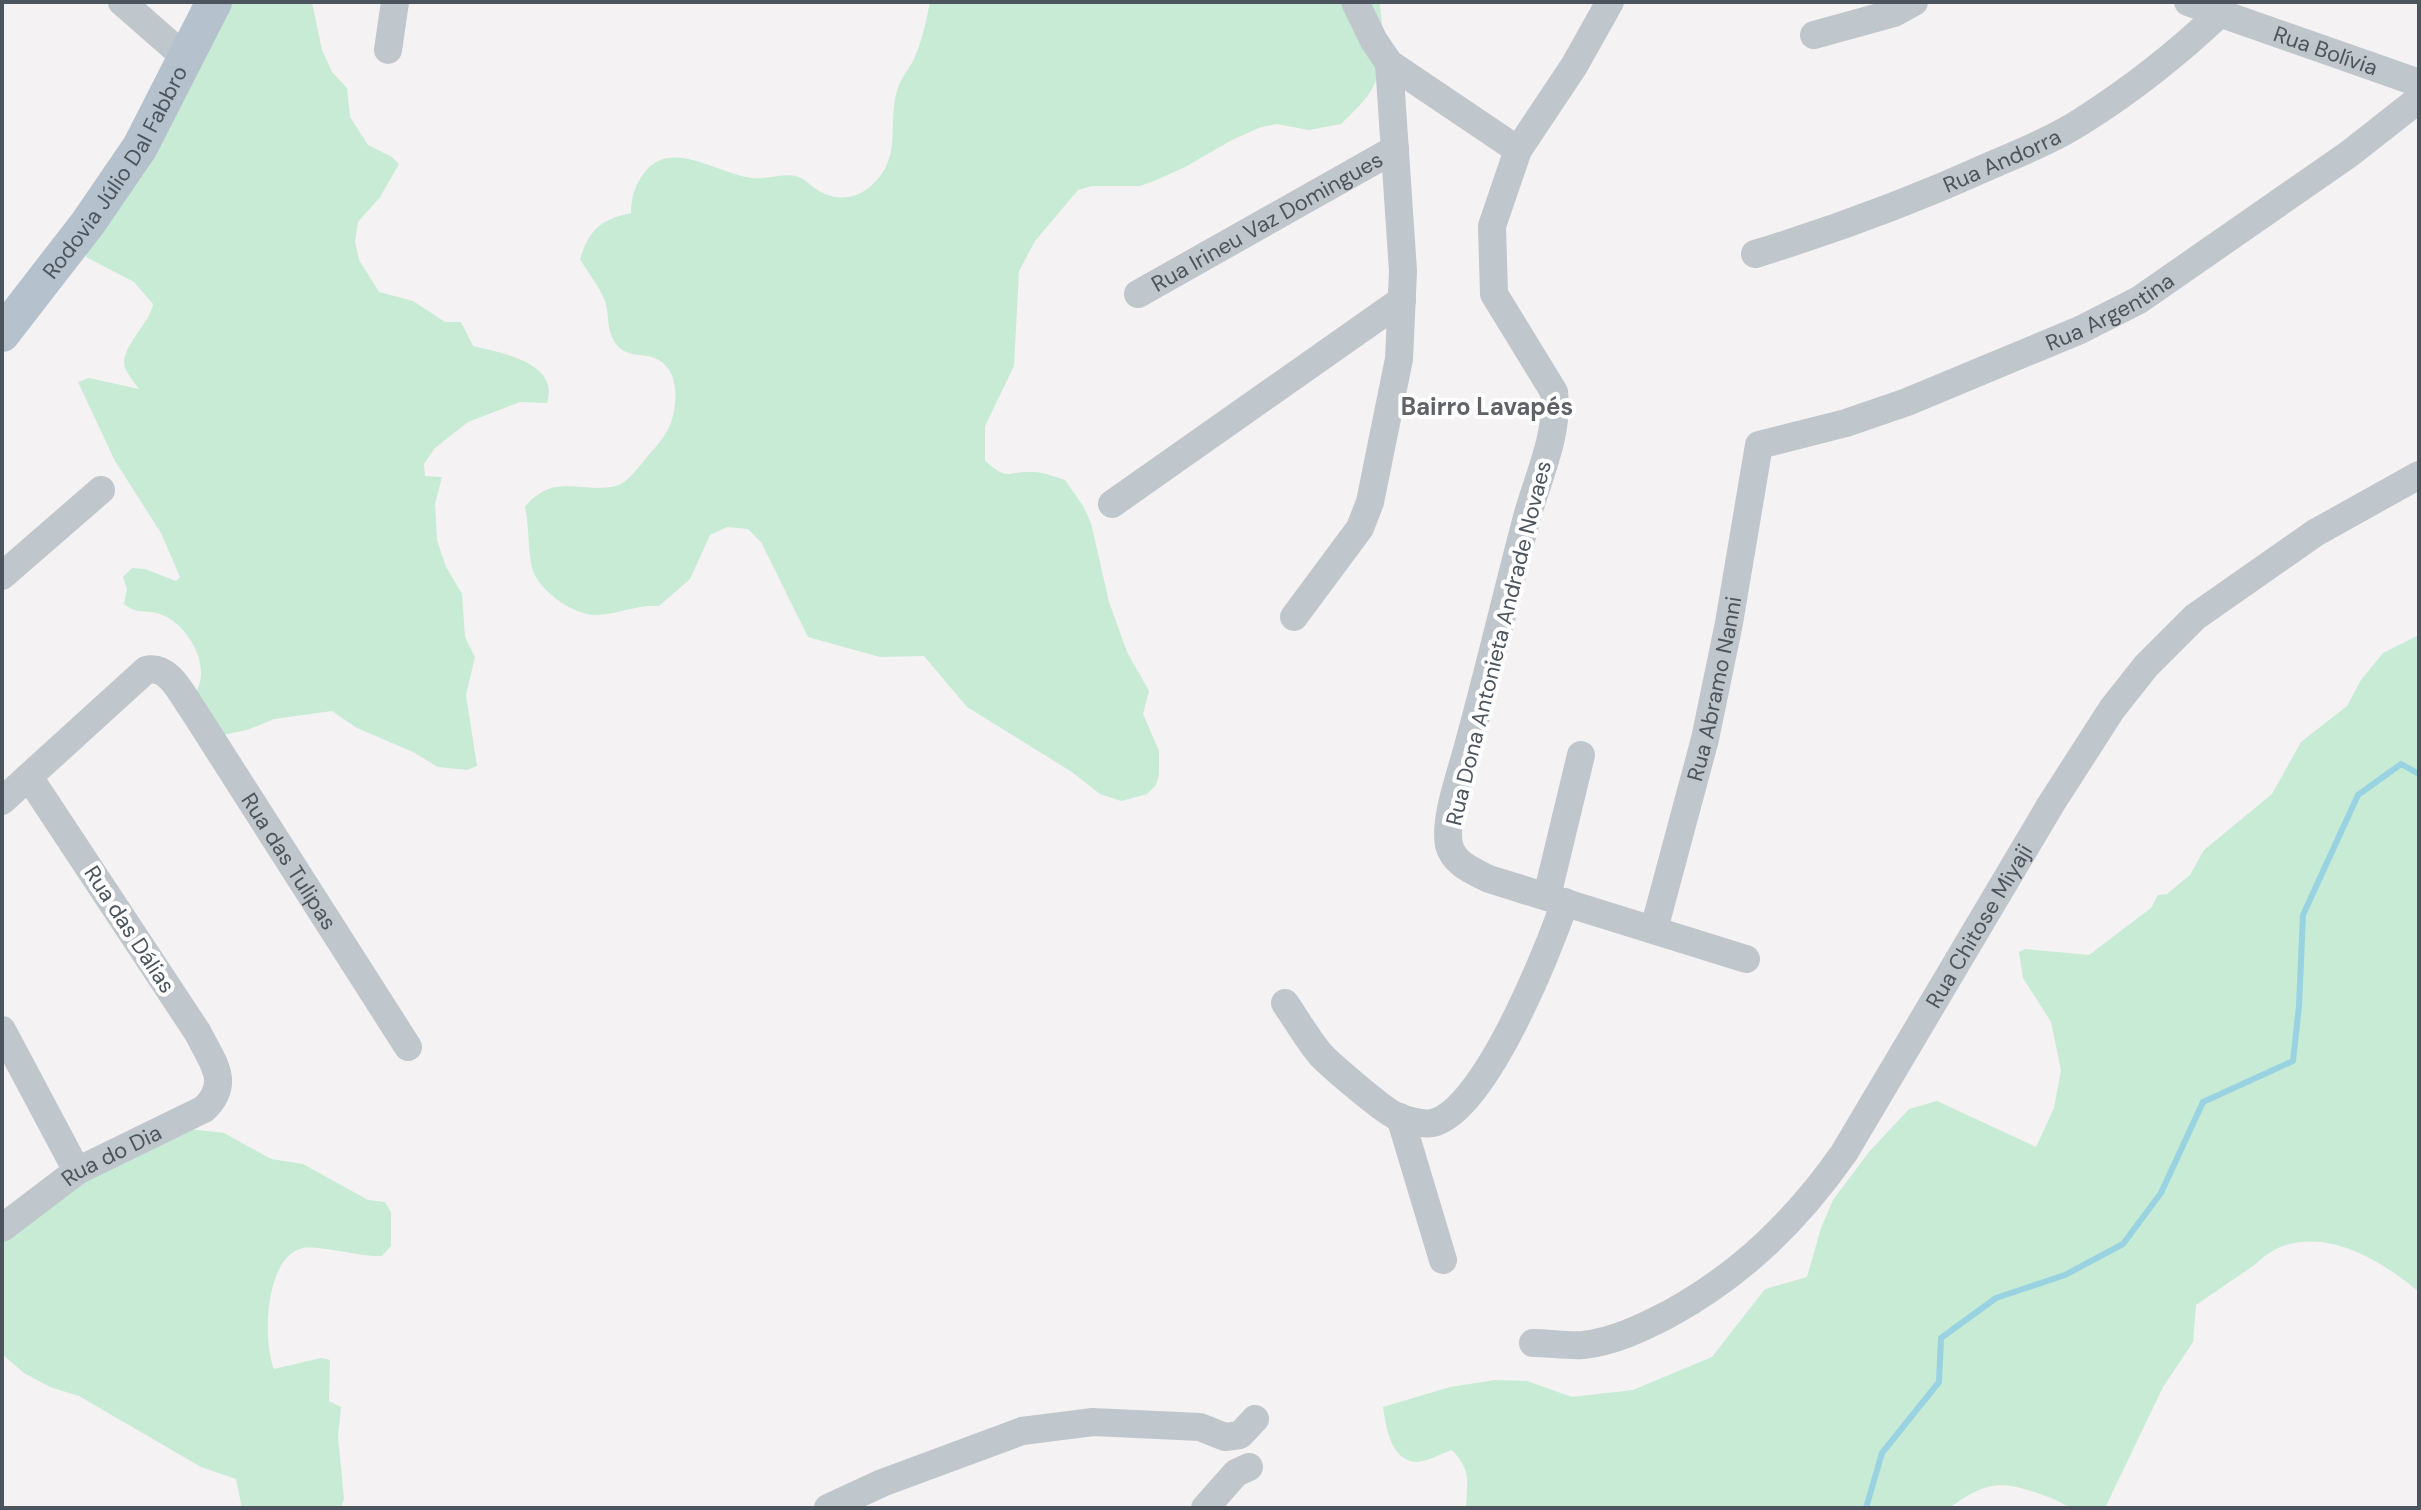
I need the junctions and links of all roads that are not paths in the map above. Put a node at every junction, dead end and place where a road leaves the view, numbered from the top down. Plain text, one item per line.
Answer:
1 (122, 2) edge
2 (214, 2) edge
3 (395, 2) edge
4 (1355, 2) edge
5 (1610, 2) edge
6 (1914, 2) edge
7 (2188, 2) edge
8 (2220, 13) junction
9 (1814, 35) dead end
10 (388, 50) dead end
11 (187, 59) junction
12 (1389, 63) junction
13 (2419, 83) edge
14 (2419, 99) edge
15 (1395, 149) junction
16 (1518, 150) junction
17 (1755, 254) dead end
18 (1138, 294) dead end
19 (1402, 300) junction
20 (2, 334) edge
21 (1759, 445) joint
22 (2419, 475) edge
23 (101, 490) dead end
24 (1112, 504) dead end
25 (2, 576) edge
26 (1294, 617) dead end
27 (1581, 755) dead end
28 (29, 777) junction
29 (2, 801) edge
30 (1556, 899) junction
31 (1654, 929) junction
32 (1746, 959) dead end
33 (1285, 1003) dead end
34 (2, 1030) edge
35 (408, 1047) dead end
36 (220, 1088) joint
37 (1400, 1117) junction
38 (77, 1171) junction
39 (2, 1228) edge
40 (1443, 1260) dead end
41 (1533, 1343) dead end
42 (1255, 1419) dead end
43 (1249, 1467) dead end
44 (828, 1508) edge
45 (1205, 1508) edge

1 - 11 street
2 - 11 main road, Rodovia Júlio Dal Fabbro
3 - 10 street
4 - 12 street
5 - 16 street
6 - 9 street
7 - 8 street, Rua Bolívia
8 - 13 street, Rua Bolívia
8 - 17 street, Rua Andorra
11 - 20 main road, Rodovia Júlio Dal Fabbro
12 - 15 street
12 - 16 street
14 - 21 street, Rua Argentina
15 - 18 street, Rua Irineu Vaz Domingues
15 - 19 street
16 - 30 street, Rua Dona Antonieta Andrade Novaes
19 - 24 street
19 - 26 street
21 - 31 street, Rua Abramo Nanni
22 - 41 street, Rua Chitose Miyaji
23 - 25 street
27 - 30 street
28 - 29 street
28 - 35 street, Rua das Tulipas
28 - 36 street, Rua das Dálias
30 - 31 street, Rua Dona Antonieta Andrade Novaes
30 - 37 street
31 - 32 street, Rua Dona Antonieta Andrade Novaes
33 - 37 street
34 - 38 street
36 - 38 street, Rua do Dia
37 - 40 street
38 - 39 street, Rua do Dia
42 - 44 street
43 - 45 street

